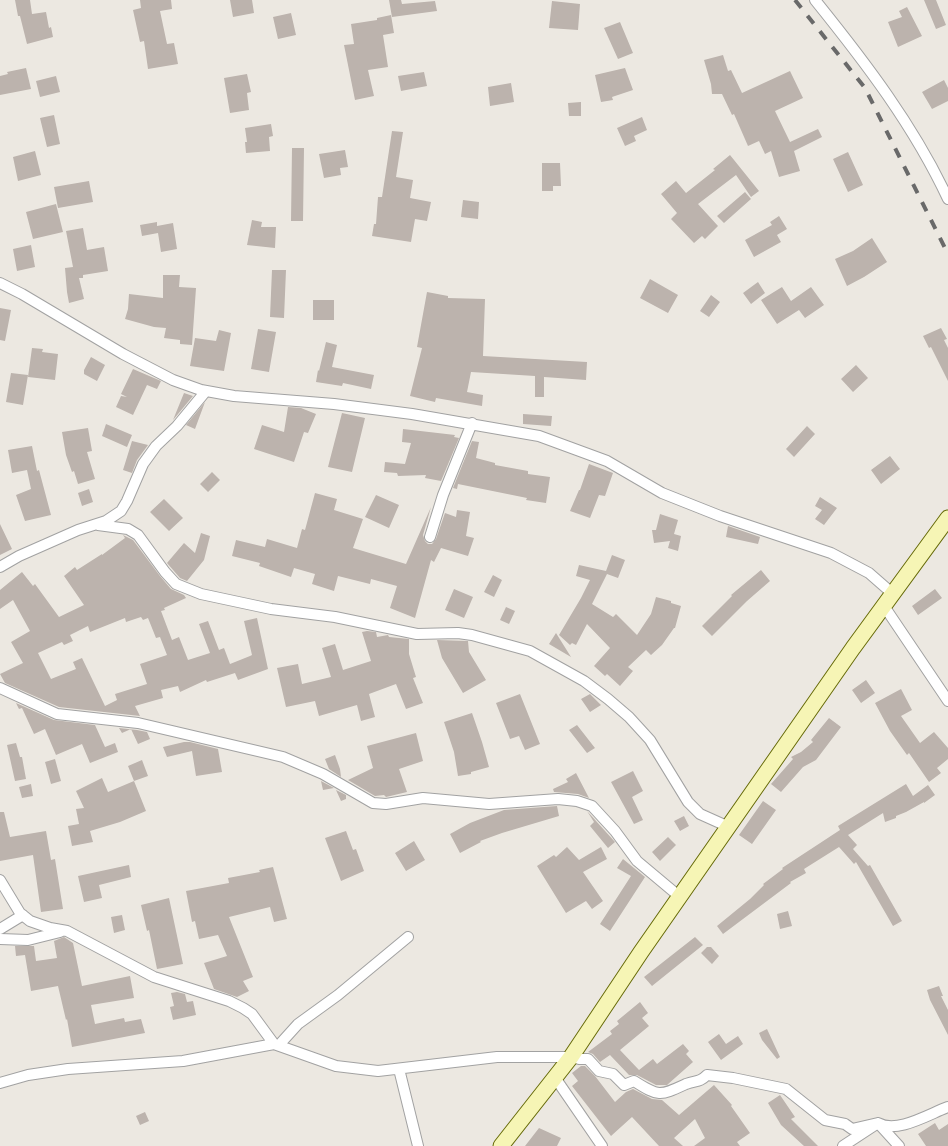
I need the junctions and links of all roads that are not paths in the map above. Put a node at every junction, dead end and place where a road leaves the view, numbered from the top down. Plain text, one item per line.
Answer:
1 (814, 0) edge
2 (948, 200) edge
3 (0, 283) edge
4 (206, 391) junction
5 (472, 424) junction
6 (948, 518) edge
7 (98, 524) junction
8 (430, 537) dead end
9 (0, 567) edge
10 (893, 594) junction
11 (884, 606) junction
12 (0, 688) edge
13 (948, 701) edge
14 (729, 827) junction
15 (0, 880) edge
16 (680, 897) junction
17 (23, 915) junction
18 (0, 929) edge
19 (64, 931) junction
20 (408, 937) dead end
21 (0, 940) edge
22 (276, 1045) junction
23 (571, 1057) junction
24 (399, 1069) junction
25 (556, 1079) junction
26 (0, 1084) edge
27 (948, 1107) edge
28 (878, 1123) junction
29 (418, 1146) edge
30 (501, 1146) edge
31 (602, 1146) edge
32 (843, 1146) edge
33 (899, 1146) edge

1 - 2 street
3 - 4 street
4 - 5 street
4 - 7 street
5 - 8 street
5 - 10 street
6 - 10 street
7 - 9 street
7 - 14 street
10 - 11 street
11 - 13 street
11 - 14 street
12 - 16 street
14 - 16 street
15 - 17 street
16 - 23 street
17 - 18 street
17 - 19 street
19 - 21 street
19 - 22 street
20 - 22 street
22 - 24 street
22 - 26 street
23 - 24 street
23 - 25 street
23 - 28 street
24 - 29 street
25 - 30 street
25 - 31 street
27 - 28 street
28 - 32 street
28 - 33 street

